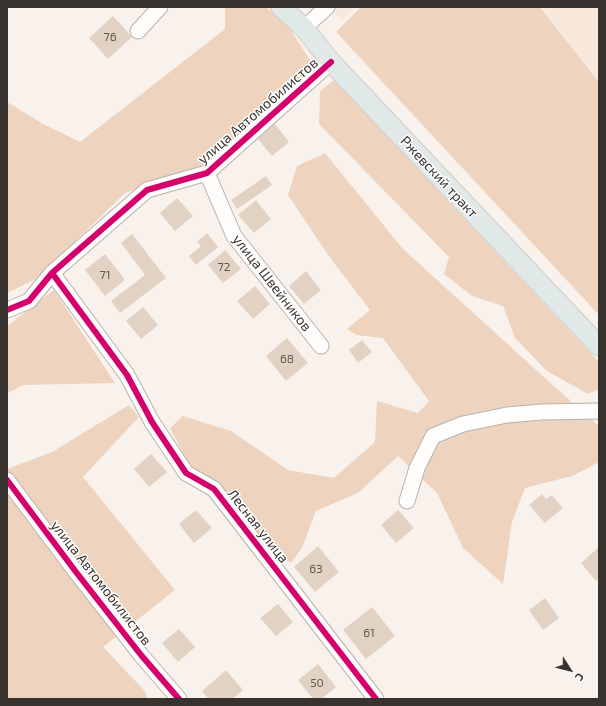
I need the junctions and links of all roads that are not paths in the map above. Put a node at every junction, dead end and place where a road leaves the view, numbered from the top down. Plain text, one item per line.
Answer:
1 (160, 7) edge
2 (282, 7) edge
3 (327, 7) edge
4 (304, 28) junction
5 (138, 31) dead end
6 (331, 62) junction
7 (207, 173) junction
8 (52, 274) junction
9 (7, 310) edge
10 (321, 346) dead end
11 (599, 346) edge
12 (599, 411) edge
13 (7, 480) edge
14 (407, 501) dead end
15 (179, 699) edge
16 (376, 699) edge

1 - 5 street
2 - 4 main road, Ржевский тракт
3 - 4 street
4 - 6 main road, Ржевский тракт
6 - 7 street, улица Автомобилистов
6 - 11 main road, Ржевский тракт
7 - 8 street, улица Автомобилистов
7 - 10 street, улица Швейников
8 - 9 street, улица Автомобилистов
8 - 16 street, Лесная улица
12 - 14 street
13 - 15 street, улица Автомобилистов

